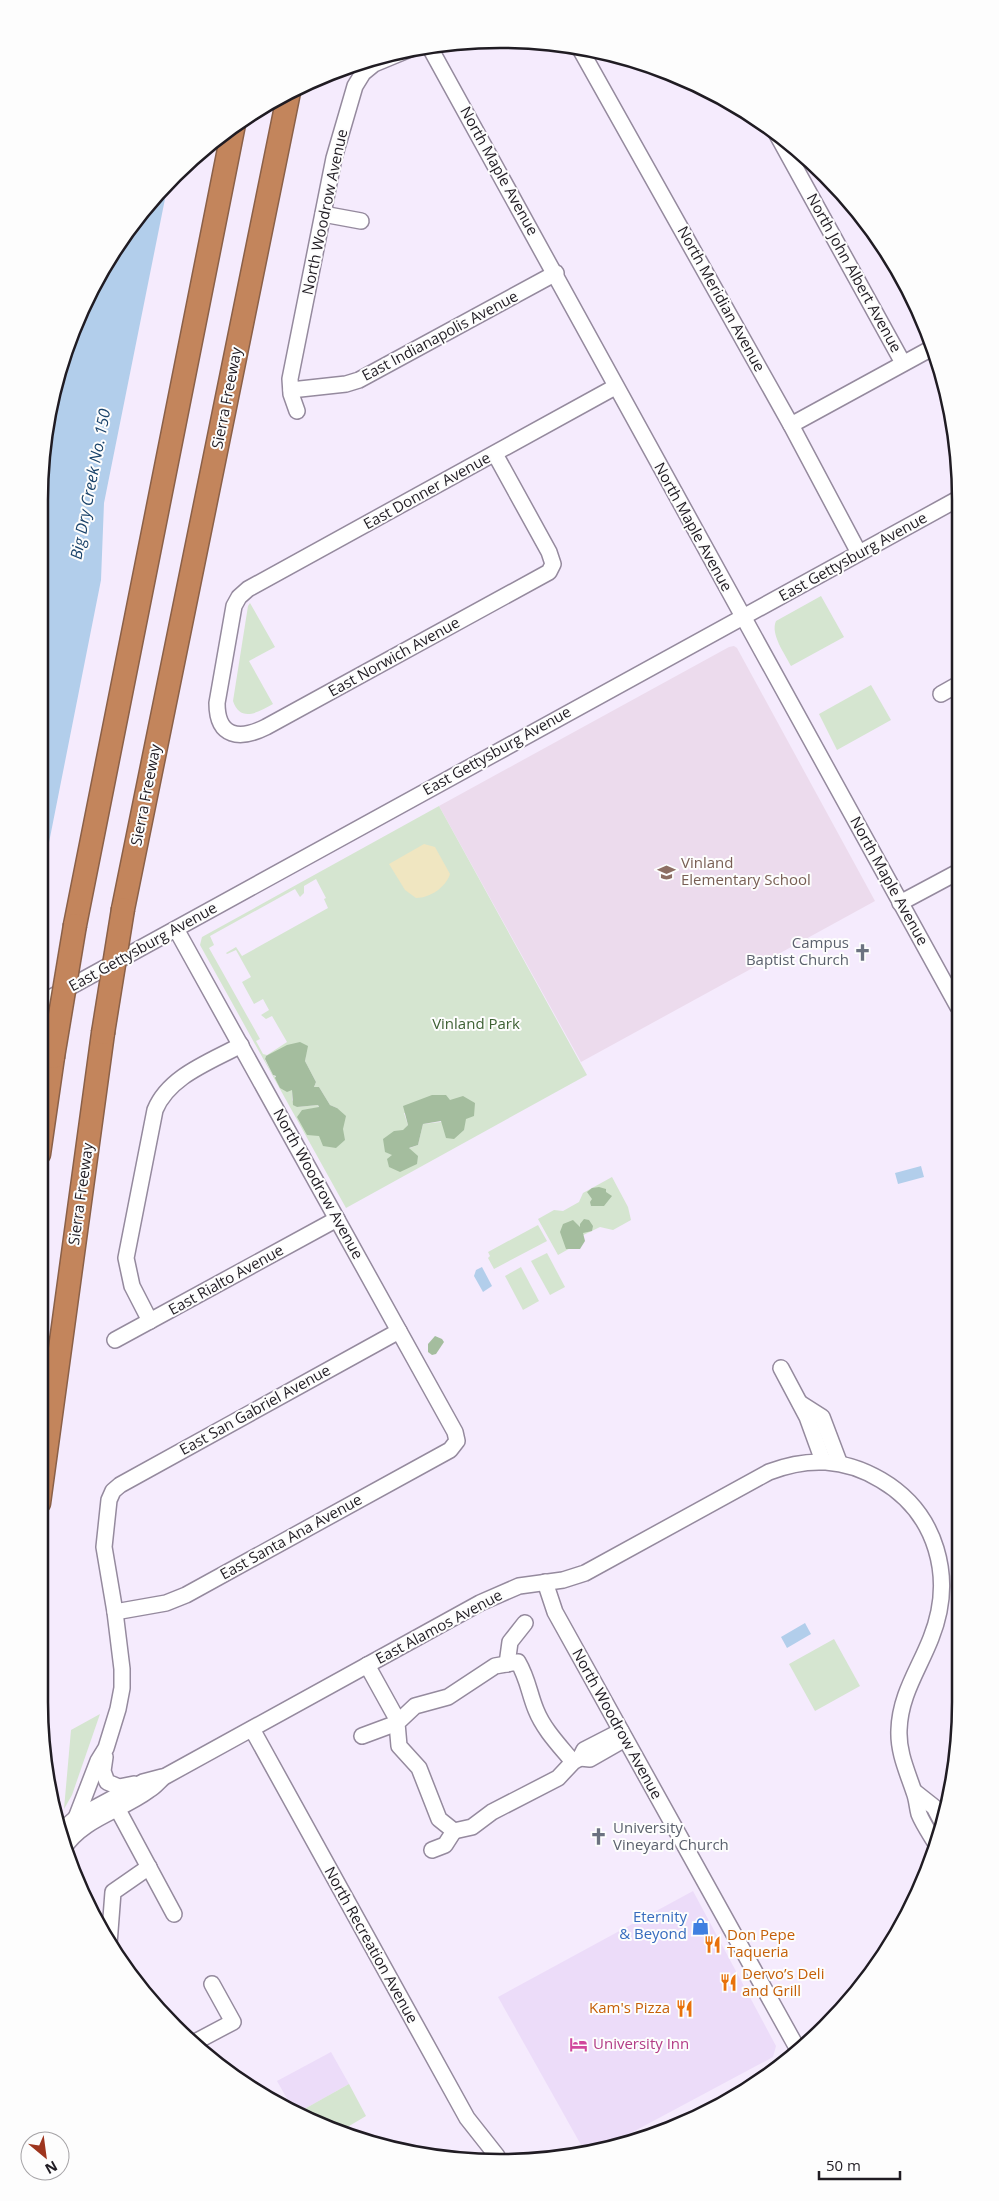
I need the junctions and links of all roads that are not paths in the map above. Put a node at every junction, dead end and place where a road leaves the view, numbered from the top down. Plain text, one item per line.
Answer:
1 (433, 52) edge
2 (585, 55) edge
3 (371, 66) edge
4 (287, 101) edge
5 (231, 136) edge
6 (785, 149) edge
7 (323, 214) junction
8 (361, 221) dead end
9 (556, 273) junction
10 (927, 351) edge
11 (904, 363) junction
12 (616, 387) junction
13 (290, 390) junction
14 (297, 411) dead end
15 (791, 425) junction
16 (495, 454) junction
17 (952, 502) edge
18 (859, 553) junction
19 (743, 616) junction
20 (952, 688) edge
21 (941, 694) dead end
22 (227, 731) joint
23 (952, 875) edge
24 (900, 903) junction
25 (176, 928) junction
26 (952, 996) edge
27 (48, 999) edge
28 (241, 1045) junction
29 (48, 1092) edge
30 (337, 1219) junction
31 (150, 1321) junction
32 (400, 1331) junction
33 (115, 1340) dead end
34 (781, 1368) dead end
35 (800, 1403) junction
36 (48, 1437) edge
37 (457, 1441) joint
38 (823, 1461) junction
39 (839, 1462) junction
40 (545, 1582) junction
41 (115, 1612) junction
42 (525, 1623) dead end
43 (371, 1662) junction
44 (507, 1664) junction
45 (401, 1718) junction
46 (252, 1729) junction
47 (623, 1735) junction
48 (362, 1736) dead end
49 (106, 1748) junction
50 (577, 1760) junction
51 (164, 1777) junction
52 (143, 1782) junction
53 (915, 1792) junction
54 (117, 1808) junction
55 (937, 1813) edge
56 (76, 1818) junction
57 (66, 1827) edge
58 (454, 1831) junction
59 (931, 1835) edge
60 (70, 1842) edge
61 (432, 1850) dead end
62 (148, 1867) junction
63 (174, 1914) dead end
64 (110, 1930) edge
65 (212, 1984) dead end
66 (200, 2040) edge
67 (795, 2044) edge
68 (495, 2153) edge

1 - 9 street, North Maple Avenue
2 - 15 street, North Meridian Avenue
3 - 7 street, North Woodrow Avenue
4 - 36 highway, Sierra Freeway, bridge
5 - 29 highway, bridge
6 - 11 street, North John Albert Avenue
7 - 8 street
7 - 13 street, North Woodrow Avenue
9 - 12 street, North Maple Avenue
9 - 13 street, East Indianapolis Avenue
10 - 11 street
11 - 15 street
12 - 16 street, East Donner Avenue
12 - 19 street, North Maple Avenue
13 - 14 street, North Woodrow Avenue
15 - 18 street, North Meridian Avenue
16 - 22 street, East Donner Avenue
16 - 22 street, East Norwich Avenue
17 - 18 street, East Gettysburg Avenue
18 - 19 street, East Gettysburg Avenue
19 - 24 street, North Maple Avenue
19 - 25 street, East Gettysburg Avenue
20 - 21 street
23 - 24 street
24 - 26 street, North Maple Avenue
25 - 27 street, East Gettysburg Avenue
25 - 28 street, North Woodrow Avenue
28 - 30 street, North Woodrow Avenue
28 - 31 street
30 - 31 street, East Rialto Avenue
30 - 32 street, North Woodrow Avenue
31 - 33 street, East Rialto Avenue
32 - 37 street, North Woodrow Avenue
32 - 41 street, East San Gabriel Avenue
34 - 35 street
35 - 38 street
35 - 39 street
37 - 41 street, East Santa Ana Avenue
38 - 39 street, East Alamos Avenue
38 - 40 street, East Alamos Avenue
39 - 53 street, East Alamos Avenue
40 - 43 street, East Alamos Avenue
40 - 47 street, North Woodrow Avenue
41 - 49 street
42 - 44 street
43 - 45 street
43 - 46 street, East Alamos Avenue
44 - 45 street
44 - 50 street
45 - 48 street
45 - 58 street
46 - 51 street, East Alamos Avenue
46 - 68 street, North Recreation Avenue
47 - 50 street
47 - 67 street, North Woodrow Avenue
49 - 52 street
49 - 56 street
50 - 58 street
51 - 52 street
51 - 54 street
52 - 56 street
53 - 55 street
53 - 59 street, East Alamos Avenue
54 - 60 street
54 - 62 street
56 - 57 street
58 - 61 street
62 - 63 street
62 - 64 street
65 - 66 street

